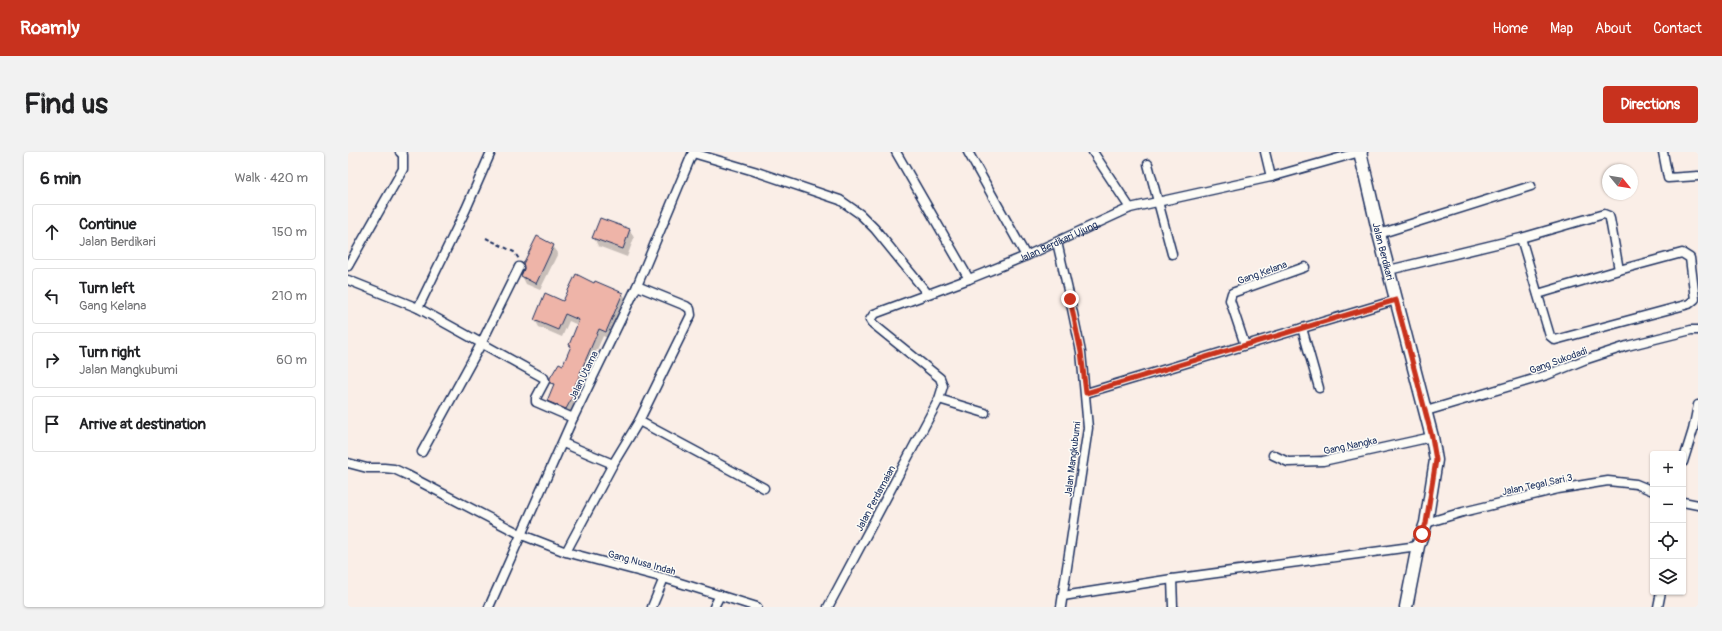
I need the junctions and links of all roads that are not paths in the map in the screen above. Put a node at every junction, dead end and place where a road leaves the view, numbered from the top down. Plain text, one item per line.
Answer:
1 (400, 152) edge
2 (491, 152) edge
3 (693, 152) edge
4 (896, 152) edge
5 (968, 152) edge
6 (1093, 152) edge
7 (1264, 152) edge
8 (1360, 152) edge
9 (1663, 152) edge
10 (1148, 164) dead end
11 (1698, 176) edge
12 (1271, 177) junction
13 (1531, 186) dead end
14 (1159, 201) junction
15 (1130, 208) junction
16 (1379, 234) junction
17 (1521, 238) junction
18 (1057, 242) junction
19 (1172, 254) dead end
20 (1026, 256) junction
21 (348, 266) edge
22 (1305, 267) dead end
23 (519, 268) road end
24 (1389, 270) junction
25 (1619, 270) junction
26 (970, 279) junction
27 (348, 280) edge
28 (637, 286) junction
29 (928, 293) junction
30 (1538, 294) junction
31 (1396, 300) junction
32 (418, 308) junction
33 (1302, 328) junction
34 (1698, 330) edge
35 (481, 344) junction
36 (1245, 345) junction
37 (1319, 388) dead end
38 (1086, 393) junction
39 (939, 399) junction
40 (1698, 405) edge
41 (1426, 411) junction
42 (985, 413) dead end
43 (573, 418) junction
44 (638, 421) junction
45 (1432, 437) junction
46 (563, 443) junction
47 (422, 452) dead end
48 (1686, 452) edge
49 (1273, 455) dead end
50 (348, 463) edge
51 (612, 464) junction
52 (764, 488) dead end
53 (1650, 490) edge
54 (1686, 503) edge
55 (1698, 505) edge
56 (1426, 523) junction
57 (522, 535) junction
58 (1418, 546) junction
59 (566, 552) junction
60 (664, 578) junction
61 (1172, 578) junction
62 (720, 595) junction
63 (1660, 595) edge
64 (1063, 596) junction
65 (489, 607) edge
66 (652, 607) edge
67 (714, 607) edge
68 (758, 607) edge
69 (828, 607) edge
70 (1061, 607) edge
71 (1173, 607) edge
72 (1406, 607) edge
73 (1658, 607) edge

1 - 21 street
2 - 32 street
3 - 28 street, Jalan Utama
3 - 29 street
4 - 26 street
5 - 20 street
6 - 15 street
7 - 12 street
8 - 12 street, Jalan Berdikari Ujung
8 - 16 street, Jalan Berdikari
9 - 11 street
10 - 14 street
12 - 14 street, Jalan Berdikari Ujung
13 - 16 street
14 - 15 street, Jalan Berdikari Ujung
14 - 19 street
15 - 18 street, Jalan Berdikari Ujung
16 - 24 street, Jalan Berdikari
17 - 24 street
17 - 25 street
17 - 30 street
18 - 20 street, Jalan Berdikari Ujung
18 - 38 street, Jalan Mangkubumi
20 - 26 street, Jalan Berdikari Ujung
22 - 36 street, Gang Kelana
23 - 35 street
24 - 31 street, Jalan Berdikari
25 - 30 street
25 - 30 street
26 - 29 street, Jalan Berdikari Ujung
27 - 32 street
28 - 43 street, Jalan Utama
28 - 44 street
29 - 39 street, Jalan Berdikari Ujung
31 - 33 street
31 - 41 street, Jalan Berdikari
32 - 35 street
33 - 36 street
33 - 37 street
34 - 41 street, Gang Sukodadi
35 - 43 street
35 - 47 street
36 - 38 street
38 - 64 street, Jalan Mangkubumi
39 - 42 street
39 - 69 street, Jalan Perdamaian
40 - 48 street
41 - 45 street, Jalan Berdikari
43 - 46 street, Jalan Utama
44 - 51 street
44 - 52 street
45 - 49 street, Gang Nangka
45 - 56 street, Jalan Berdikari
46 - 51 street
46 - 57 street, Jalan Utama
50 - 57 street, Gang Nusa Indah
51 - 59 street
53 - 56 street, Jalan Tegal Sari 3
54 - 55 street
56 - 58 street, Jalan Berdikari
57 - 59 street, Gang Nusa Indah
57 - 65 street, Jalan Utama
58 - 61 street
58 - 72 street, Jalan Berdikari
59 - 60 street, Gang Nusa Indah
60 - 62 street, Gang Nusa Indah
60 - 66 street
61 - 64 street
61 - 71 street
62 - 67 street
62 - 68 street, Gang Nusa Indah
63 - 73 street
64 - 70 street, Jalan Mangkubumi

